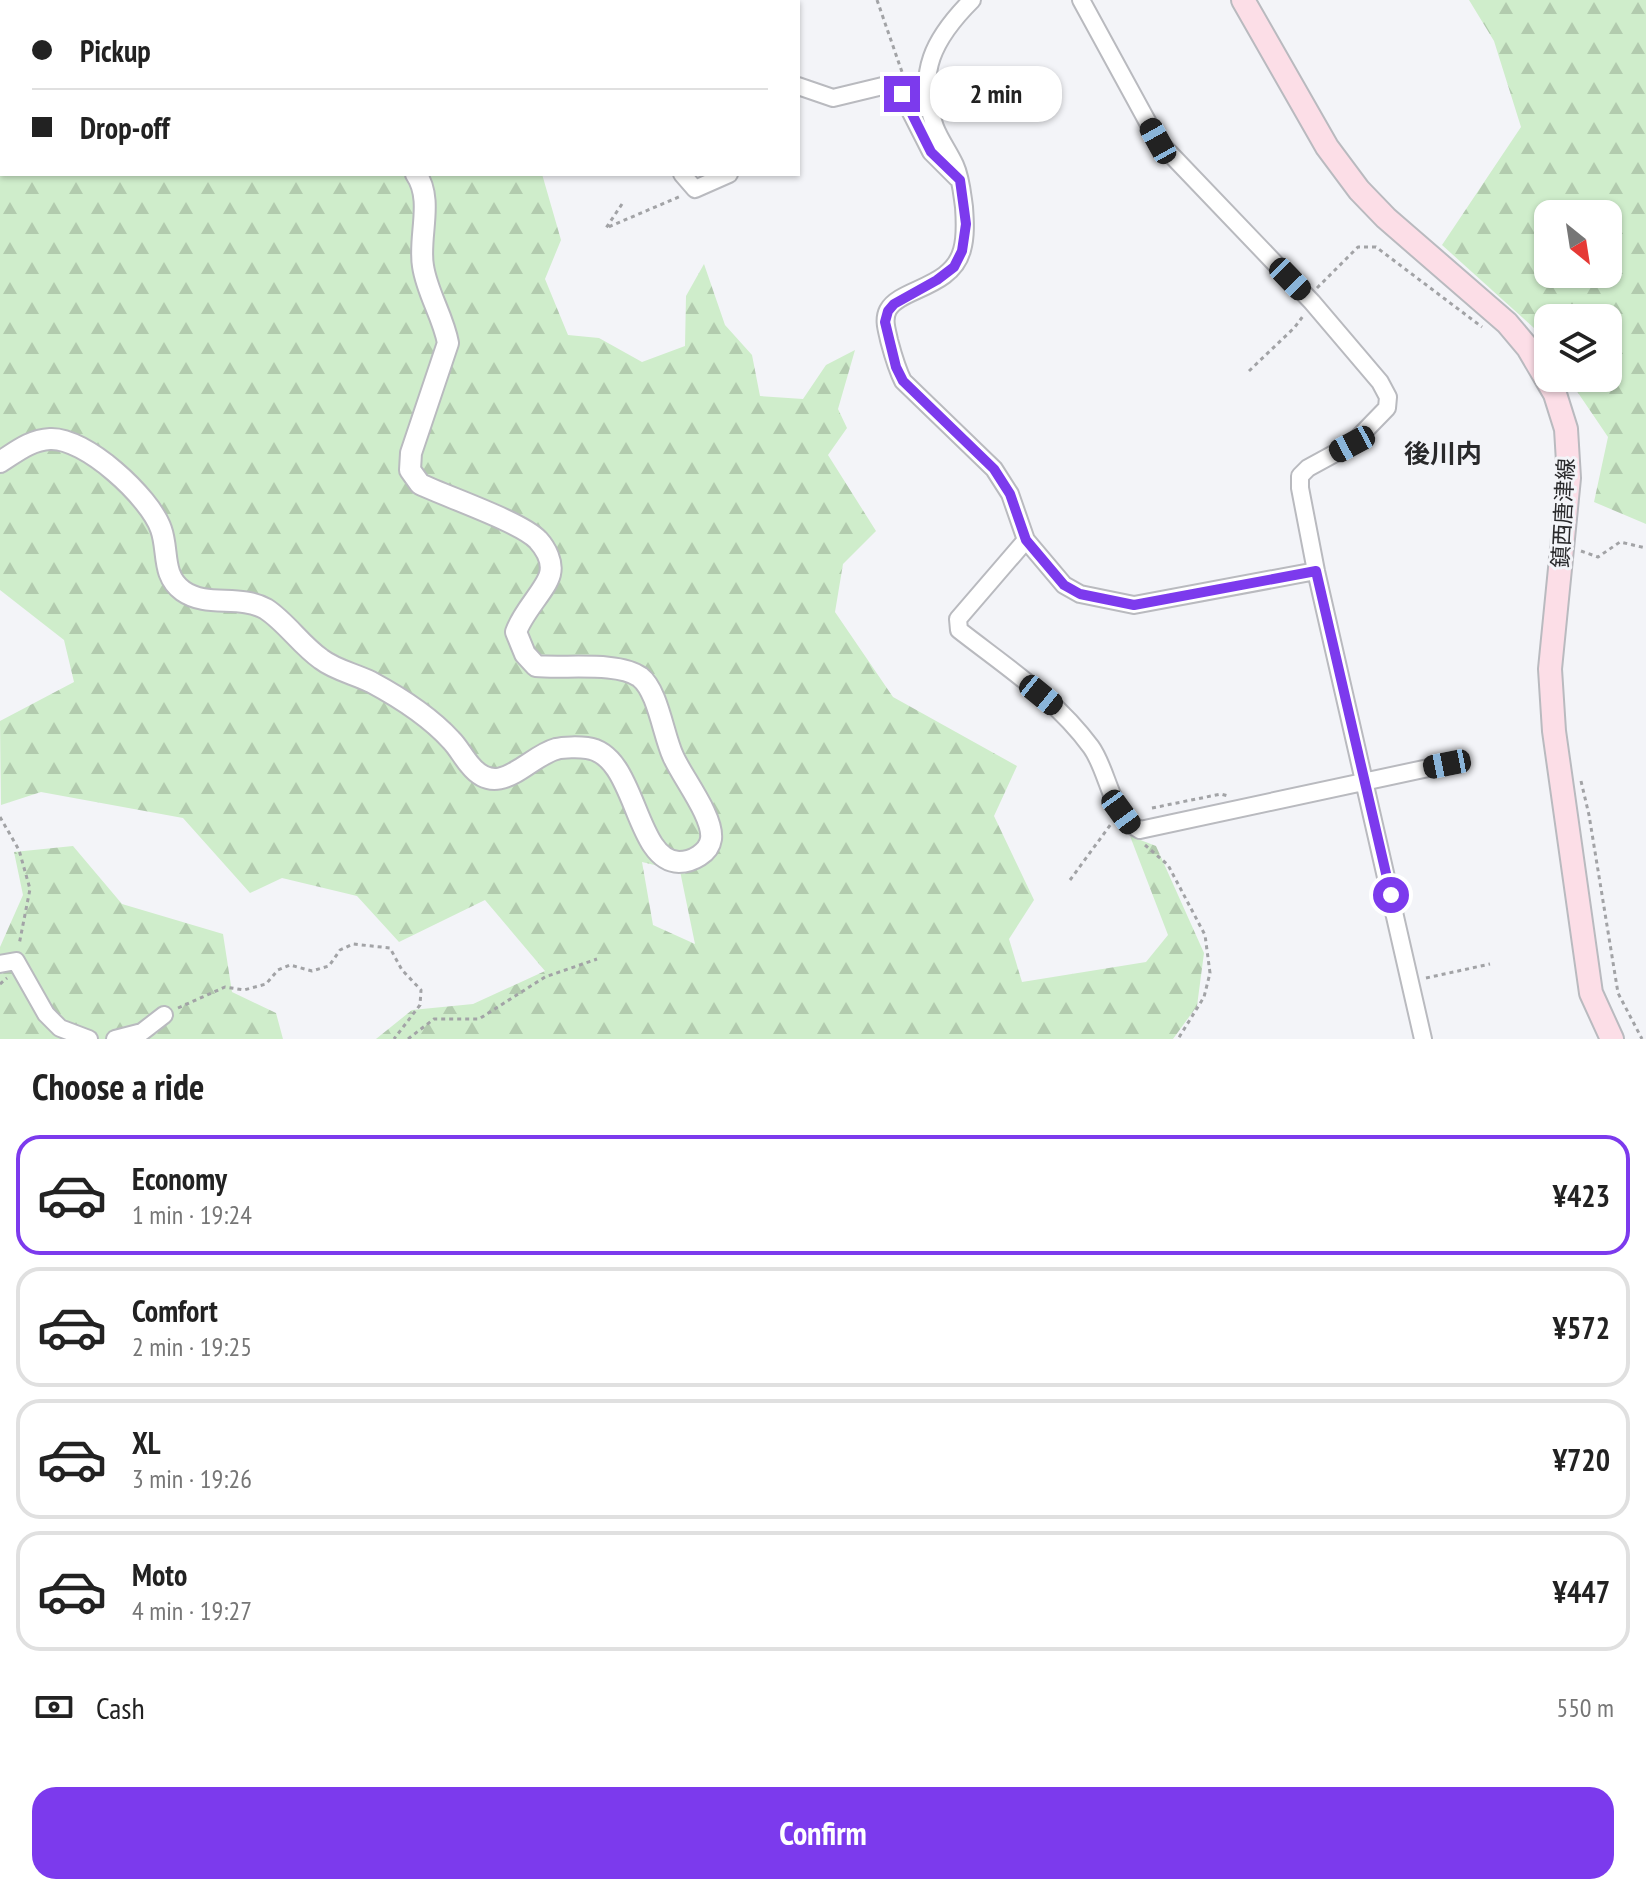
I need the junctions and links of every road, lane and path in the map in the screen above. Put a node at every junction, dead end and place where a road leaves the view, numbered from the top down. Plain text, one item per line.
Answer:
1 (877, 0) edge
2 (972, 0) edge
3 (1081, 0) edge
4 (1243, 0) edge
5 (800, 87) edge
6 (898, 87) junction
7 (417, 176) edge
8 (684, 176) edge
9 (724, 176) edge
10 (960, 180) junction
11 (695, 189) junction
12 (622, 204) dead end
13 (1312, 302) junction
14 (1488, 331) dead end
15 (1249, 371) dead end
16 (0, 462) edge
17 (1026, 540) junction
18 (1563, 545) junction
19 (1646, 548) edge
20 (1316, 571) junction
21 (1447, 764) dead end
22 (1578, 769) dead end
23 (1365, 780) junction
24 (1121, 812) junction
25 (0, 817) edge
26 (1140, 830) junction
27 (1070, 880) dead end
28 (597, 959) dead end
29 (8, 963) edge
30 (1490, 964) dead end
31 (1410, 981) junction
32 (0, 984) edge
33 (164, 1015) joint
34 (89, 1039) edge
35 (115, 1039) edge
36 (394, 1039) edge
37 (408, 1039) edge
38 (1178, 1039) edge
39 (1423, 1039) edge
40 (1612, 1039) edge
41 (1642, 1039) edge

1 - 6 path
2 - 10 street
3 - 13 street
4 - 18 main road, 鎮西唐津線
5 - 6 street
6 - 10 street
7 - 16 street
8 - 11 street
9 - 11 street
10 - 17 street
11 - 12 path
13 - 14 path
13 - 15 path
13 - 20 street
17 - 20 street
17 - 24 street
18 - 19 path
18 - 40 main road, 鎮西唐津線
20 - 23 street
21 - 23 street
22 - 41 path
23 - 26 street
23 - 31 street
24 - 26 street
24 - 27 path
25 - 29 path
26 - 38 path
28 - 37 path
29 - 32 path
29 - 34 street
30 - 31 path
31 - 39 street
33 - 35 street
33 - 36 path

